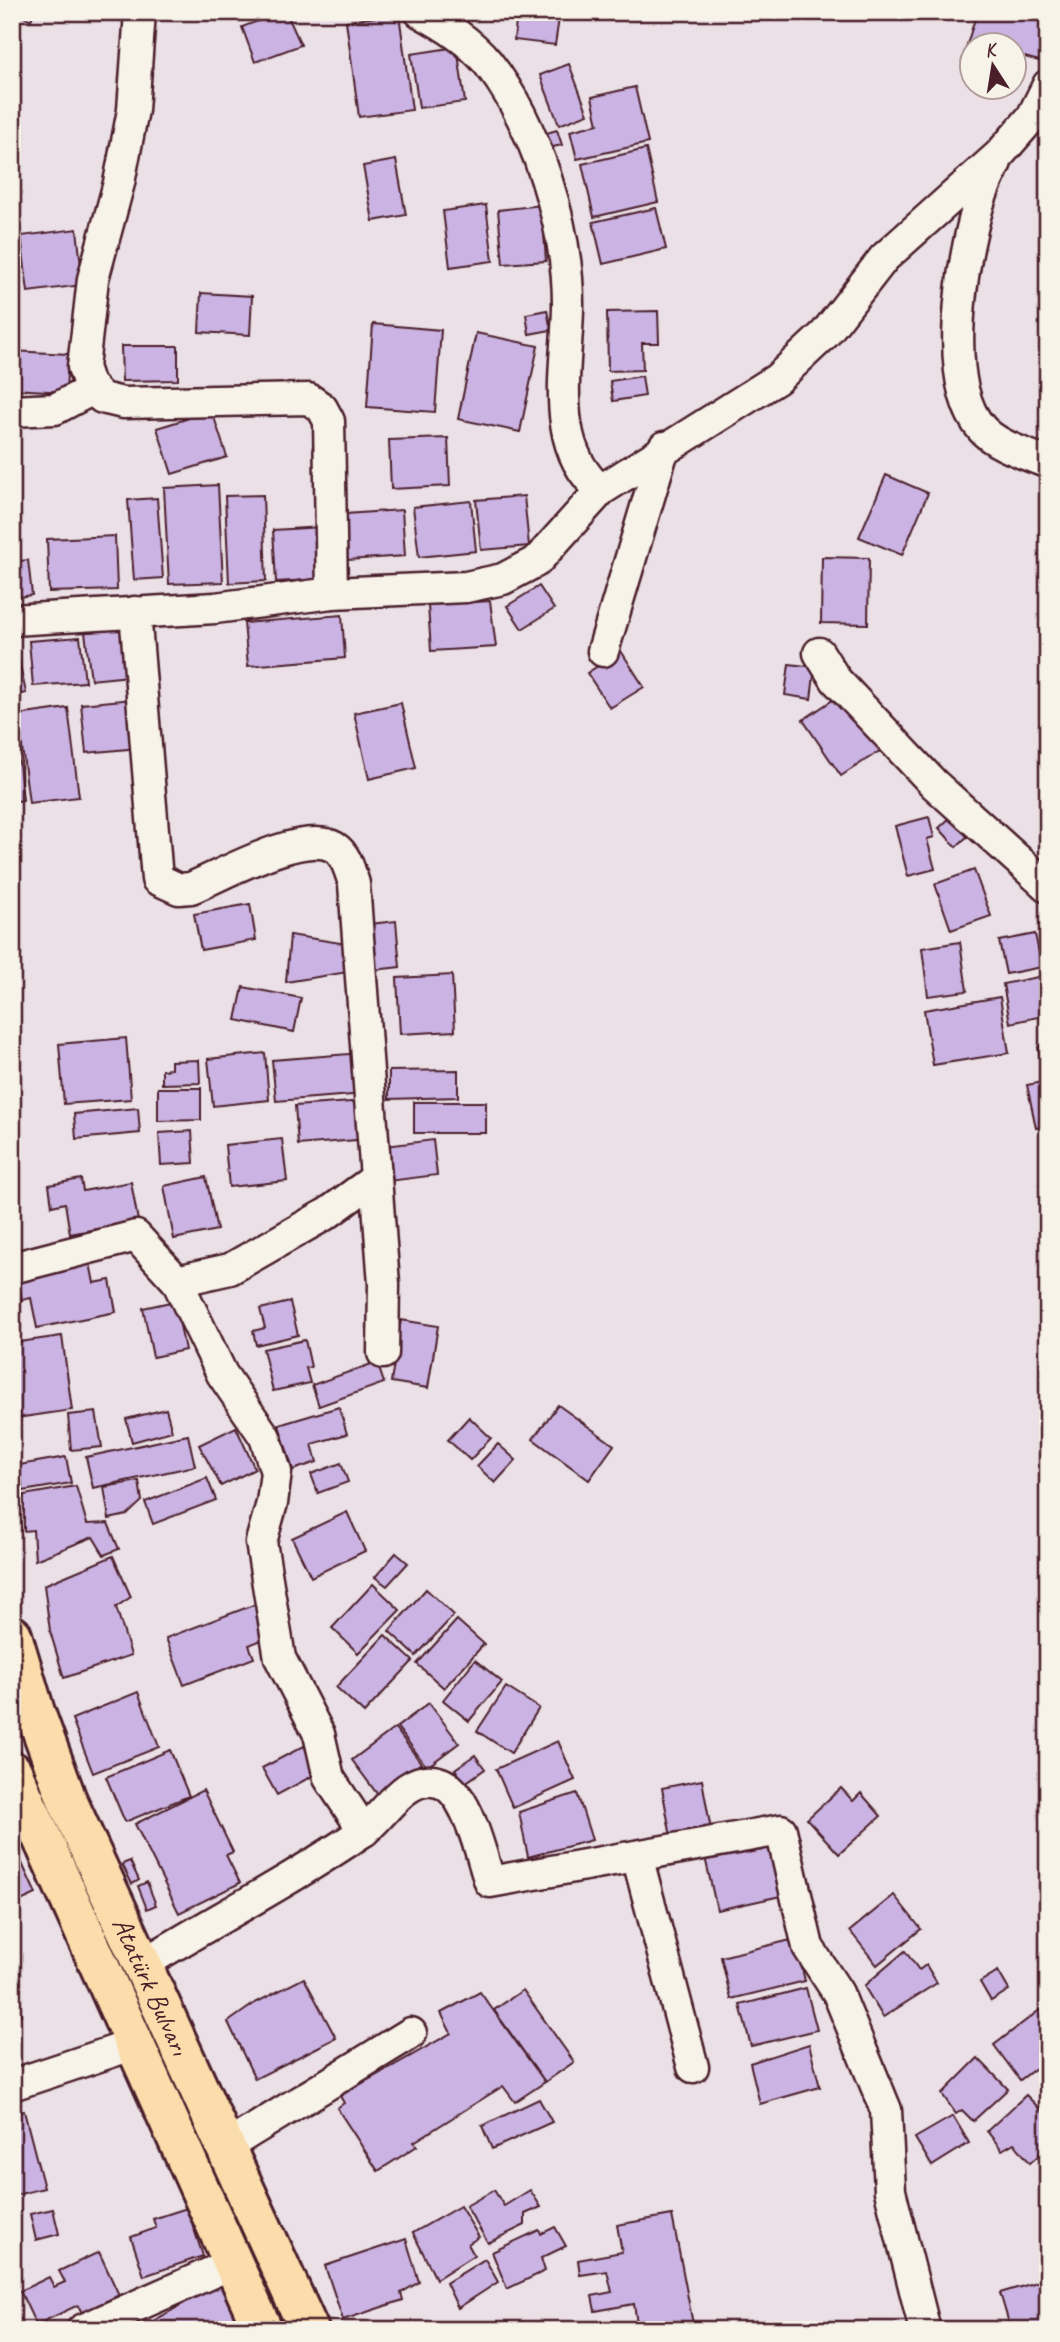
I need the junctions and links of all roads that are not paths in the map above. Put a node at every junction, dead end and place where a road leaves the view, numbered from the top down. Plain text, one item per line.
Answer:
1 (140, 12) edge
2 (420, 12) edge
3 (1048, 85) edge
4 (999, 155) junction
5 (93, 389) junction
6 (12, 411) edge
7 (664, 447) junction
8 (1048, 463) edge
9 (601, 489) junction
10 (332, 593) junction
11 (135, 612) junction
12 (12, 620) edge
13 (603, 651) dead end
14 (820, 653) dead end
15 (1048, 887) edge
16 (376, 1178) junction
17 (12, 1268) edge
18 (177, 1281) junction
19 (383, 1353) dead end
20 (12, 1635) edge
21 (12, 1771) edge
22 (364, 1831) junction
23 (636, 1856) junction
24 (143, 1964) junction
25 (411, 2034) dead end
26 (135, 2044) junction
27 (693, 2067) dead end
28 (12, 2085) edge
29 (227, 2146) junction
30 (233, 2263) junction
31 (82, 2330) edge
32 (263, 2330) edge
33 (309, 2330) edge
34 (925, 2330) edge

1 - 5 street
2 - 9 street
3 - 4 street
4 - 7 street
4 - 8 street
5 - 6 street
5 - 10 street
7 - 9 street
7 - 13 street
9 - 10 street
10 - 11 street
11 - 12 street
11 - 16 street
14 - 15 street
16 - 18 street
16 - 19 street
17 - 18 street
18 - 22 street
20 - 24 highway, Atatürk Bulvarı
21 - 26 highway, Atatürk Bulvarı
22 - 23 street
22 - 24 street
23 - 27 street
23 - 34 street
24 - 29 highway, Atatürk Bulvarı
25 - 29 street
26 - 28 street
26 - 30 highway, Atatürk Bulvarı
29 - 33 highway, Atatürk Bulvarı
30 - 31 street
30 - 32 highway, Atatürk Bulvarı

